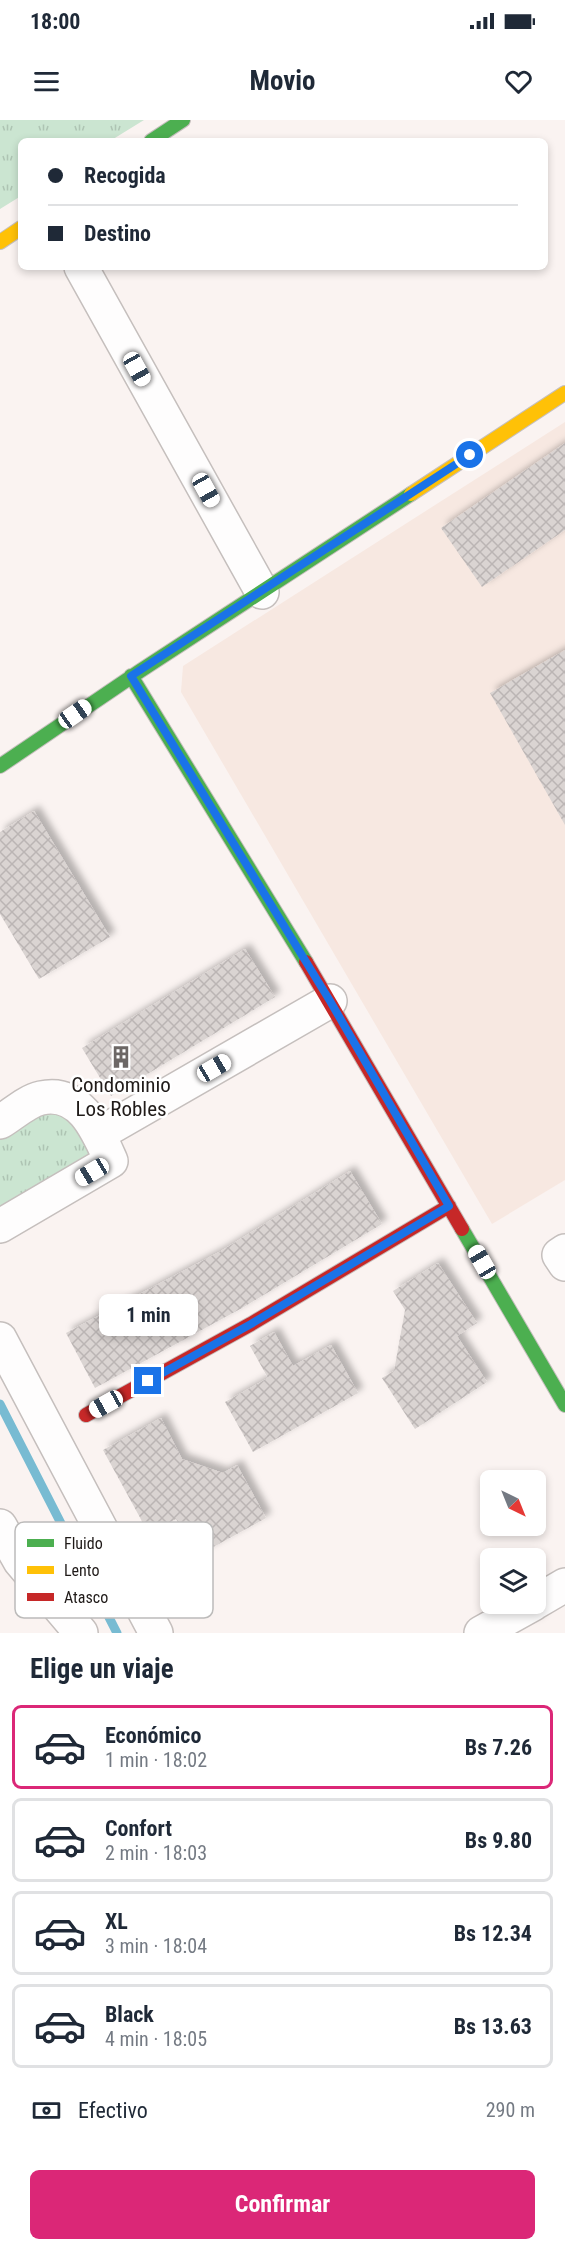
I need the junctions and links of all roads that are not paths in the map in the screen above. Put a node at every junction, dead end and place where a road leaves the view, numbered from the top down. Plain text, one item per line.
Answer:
1 (183, 120) edge
2 (156, 138) edge
3 (18, 230) edge
4 (0, 242) edge
5 (83, 270) edge
6 (565, 393) edge
7 (262, 592) junction
8 (131, 676) junction
9 (0, 766) edge
10 (330, 1001) junction
11 (0, 1122) edge
12 (99, 1134) junction
13 (449, 1206) junction
14 (0, 1226) edge
15 (565, 1251) edge
16 (565, 1264) edge
17 (0, 1339) edge
18 (563, 1396) edge
19 (86, 1415) dead end
20 (97, 1522) edge
21 (0, 1526) edge
22 (15, 1553) edge
23 (565, 1586) edge
24 (546, 1596) edge
25 (515, 1614) edge
26 (68, 1618) edge
27 (148, 1618) edge
28 (81, 1633) edge
29 (156, 1633) edge
30 (481, 1633) edge

1 - 2 street
3 - 4 street
5 - 7 street
6 - 7 street
7 - 8 street
8 - 9 street
8 - 10 street
10 - 12 street
10 - 13 street
11 - 12 street
12 - 14 street
13 - 18 street
13 - 19 street
15 - 16 street
17 - 20 street
21 - 22 street
23 - 24 street
25 - 30 street
26 - 28 street
27 - 29 street

